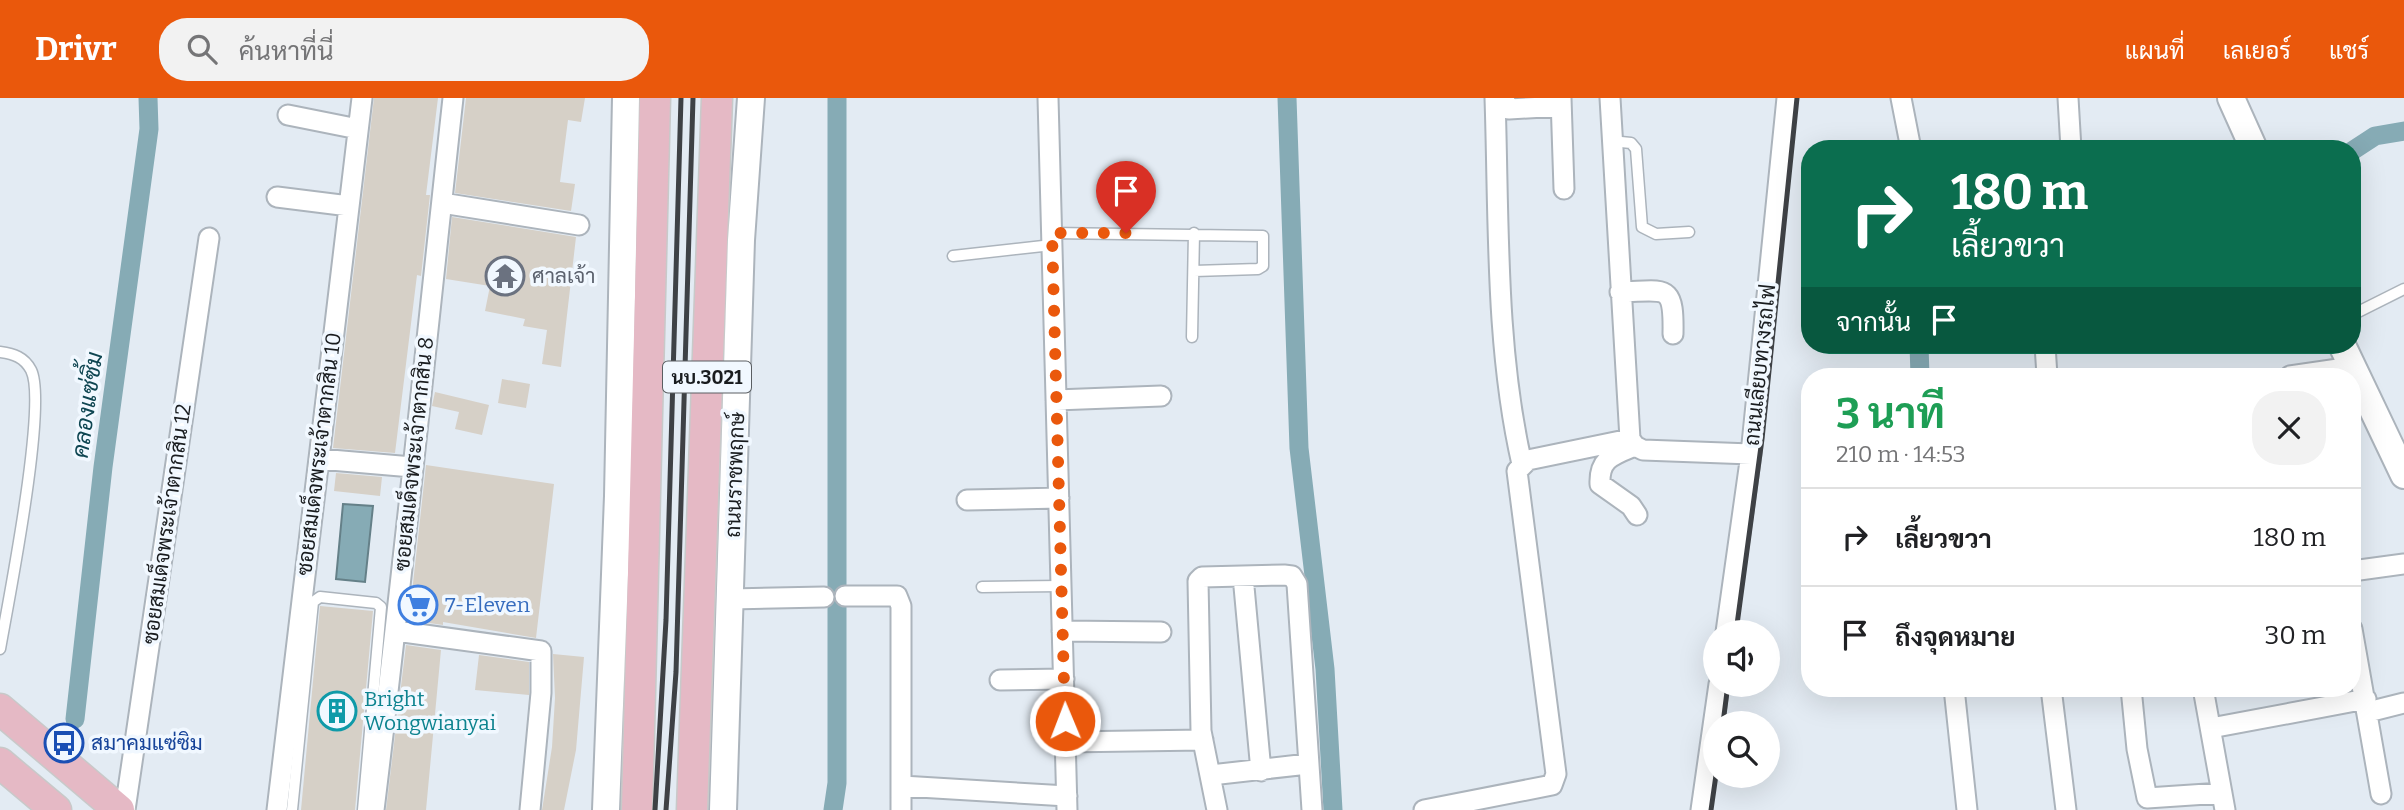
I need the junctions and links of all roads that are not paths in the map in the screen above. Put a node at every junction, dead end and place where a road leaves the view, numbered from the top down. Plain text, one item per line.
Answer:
1 (362, 98) edge
2 (453, 98) edge
3 (626, 98) edge
4 (655, 98) edge
5 (717, 98) edge
6 (751, 98) edge
7 (1048, 98) edge
8 (1495, 98) edge
9 (1503, 98) edge
10 (1610, 98) edge
11 (1787, 98) edge
12 (1901, 98) edge
13 (2068, 98) edge
14 (2231, 98) edge
15 (1561, 102) edge
16 (288, 115) dead end
17 (358, 129) junction
18 (1909, 140) edge
19 (2070, 140) edge
20 (2250, 140) edge
21 (1611, 141) junction
22 (1564, 189) dead end
23 (277, 197) dead end
24 (442, 203) junction
25 (349, 206) junction
26 (579, 225) dead end
27 (1689, 232) dead end
28 (1194, 233) junction
29 (209, 238) dead end
30 (1052, 239) junction
31 (953, 256) dead end
32 (1195, 271) junction
33 (2404, 289) edge
34 (1620, 292) junction
35 (2361, 310) edge
36 (1673, 334) dead end
37 (1192, 337) dead end
38 (0, 352) edge
39 (2347, 356) edge
40 (2313, 368) edge
41 (2361, 385) edge
42 (1161, 396) dead end
43 (1056, 400) junction
44 (1632, 442) junction
45 (1751, 454) junction
46 (319, 458) junction
47 (1522, 464) junction
48 (412, 467) junction
49 (2404, 475) edge
50 (1059, 498) junction
51 (967, 500) dead end
52 (1637, 515) dead end
53 (2404, 564) edge
54 (2361, 570) edge
55 (1243, 576) junction
56 (1061, 586) junction
57 (982, 587) dead end
58 (845, 596) dead end
59 (824, 597) dead end
60 (731, 599) junction
61 (1728, 620) edge
62 (396, 631) junction
63 (1062, 631) junction
64 (1161, 632) dead end
65 (0, 649) edge
66 (2361, 675) edge
67 (1064, 679) junction
68 (1000, 680) dead end
69 (1716, 697) edge
70 (1955, 697) edge
71 (2052, 697) edge
72 (2132, 697) edge
73 (2205, 697) edge
74 (2404, 703) edge
75 (2367, 706) junction
76 (0, 709) edge
77 (2210, 728) junction
78 (1203, 740) junction
79 (1065, 742) junction
80 (0, 763) edge
81 (1308, 764) junction
82 (1261, 771) junction
83 (1210, 775) junction
84 (902, 786) junction
85 (2381, 794) dead end
86 (2223, 802) edge
87 (1067, 803) edge
88 (56, 810) edge
89 (119, 810) edge
90 (125, 810) edge
91 (277, 810) edge
92 (292, 810) edge
93 (363, 810) edge
94 (374, 810) edge
95 (530, 810) edge
96 (606, 810) edge
97 (637, 810) edge
98 (692, 810) edge
99 (723, 810) edge
100 (901, 810) edge
101 (1217, 810) edge
102 (1312, 810) edge
103 (1424, 810) edge
104 (1701, 810) edge
105 (1967, 810) edge
106 (2066, 810) edge

1 - 17 street, ซอยสมเด็จพระเจ้าตากสิน 10
2 - 24 street, ซอยสมเด็จพระเจ้าตากสิน 8
3 - 96 main road
4 - 97 main road, นบ.3021
5 - 98 main road, ถนนราชพฤกษ์ / นบ.3021
6 - 60 main road, ถนนราชพฤกษ์ / นบ.3021
7 - 30 street
8 - 47 street
9 - 15 street
10 - 21 street
11 - 45 street, ถนนเลียบทางรถไฟ
12 - 18 street
13 - 19 street
14 - 20 main road
15 - 22 street
16 - 17 street
17 - 25 street, ซอยสมเด็จพระเจ้าตากสิน 10
21 - 27 lane
21 - 34 street
23 - 25 street
24 - 26 street
24 - 48 street, ซอยสมเด็จพระเจ้าตากสิน 8
25 - 46 street, ซอยสมเด็จพระเจ้าตากสิน 10
28 - 30 lane
28 - 32 lane
28 - 32 lane
29 - 90 street, ซอยสมเด็จพระเจ้าตากสิน 12
30 - 31 lane
30 - 43 street
32 - 37 lane
33 - 35 lane
34 - 36 street
34 - 44 street
38 - 65 lane
39 - 40 street
41 - 49 main road
42 - 43 street
43 - 50 street
44 - 45 street
44 - 47 street
44 - 52 street
45 - 61 street, ถนนเลียบทางรถไฟ
46 - 48 street
46 - 91 street, ซอยสมเด็จพระเจ้าตากสิน 10
47 - 103 street
48 - 62 street, ซอยสมเด็จพระเจ้าตากสิน 8
50 - 51 street
50 - 56 street
53 - 54 street
55 - 78 street
55 - 81 street
55 - 82 street
56 - 57 lane
56 - 63 street
58 - 84 street
59 - 60 street
60 - 99 main road, ถนนราชพฤกษ์ / นบ.3021
62 - 94 street, ซอยสมเด็จพระเจ้าตากสิน 8
62 - 95 street
63 - 64 street
63 - 67 street
66 - 75 street
67 - 68 street
67 - 79 street
69 - 104 street
70 - 105 street
71 - 106 street
72 - 86 street
73 - 77 street
74 - 75 street
75 - 77 street
75 - 85 street
76 - 89 main road
77 - 86 street
78 - 79 street
78 - 83 street
79 - 87 street
80 - 88 main road
81 - 82 street
81 - 102 street
82 - 83 street
83 - 101 street
84 - 87 street
84 - 100 street
92 - 93 lane

